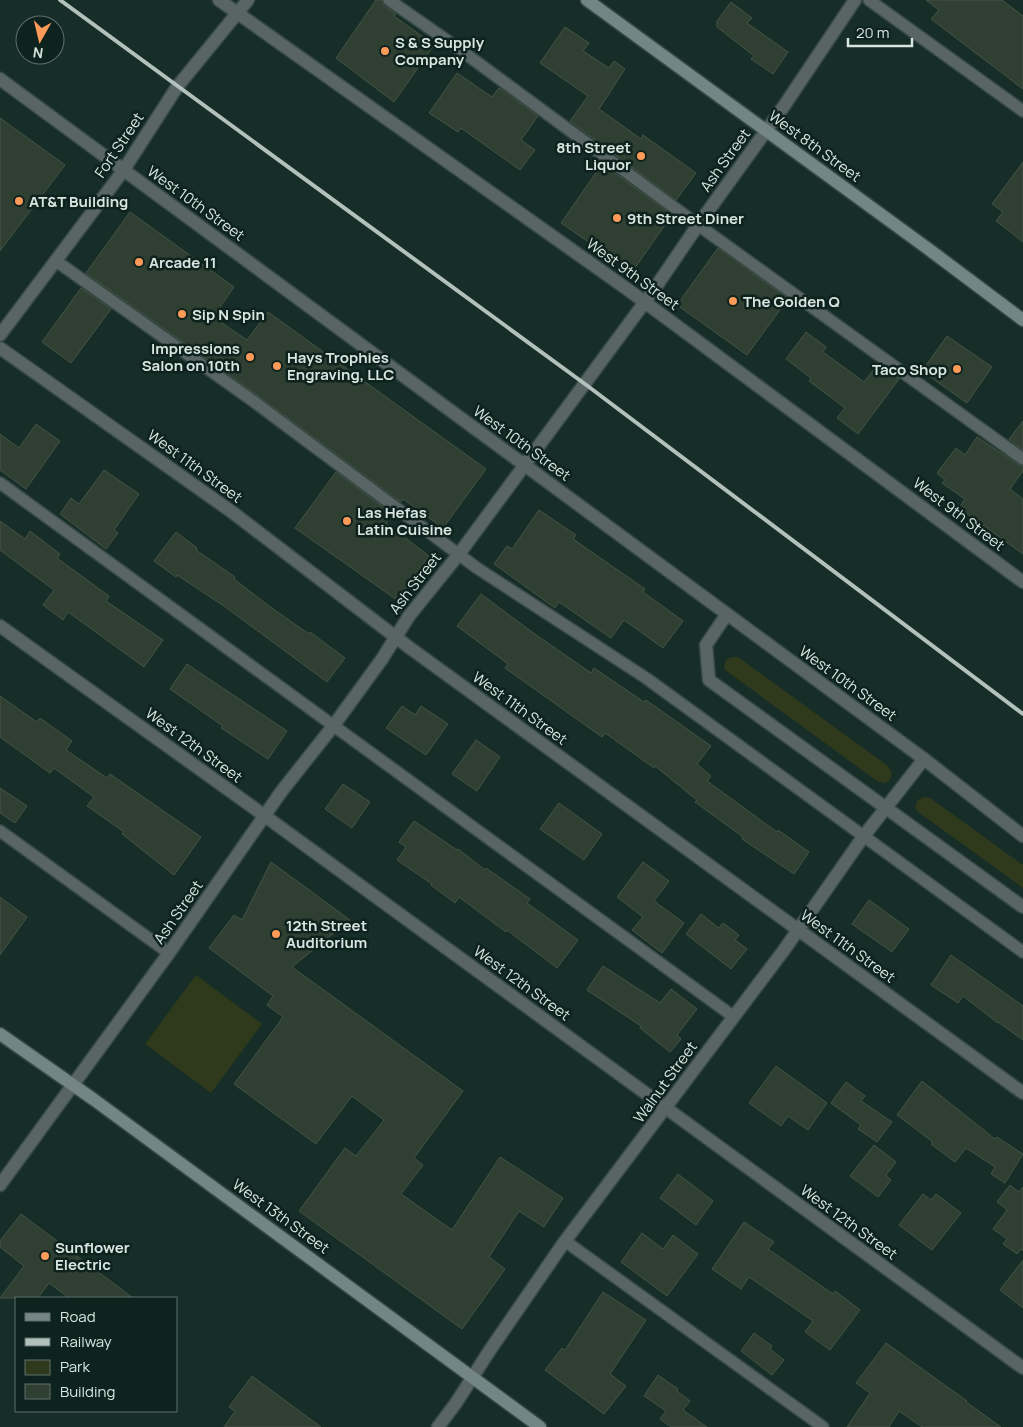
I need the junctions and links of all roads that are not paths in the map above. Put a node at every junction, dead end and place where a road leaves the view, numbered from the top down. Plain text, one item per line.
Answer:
1 (219, 0) edge
2 (248, 0) edge
3 (389, 0) edge
4 (587, 0) edge
5 (855, 0) edge
6 (869, 0) edge
7 (238, 14) junction
8 (0, 79) edge
9 (1023, 111) edge
10 (766, 131) junction
11 (123, 171) junction
12 (698, 225) junction
13 (56, 261) junction
14 (645, 302) junction
15 (1023, 320) edge
16 (0, 334) edge
17 (0, 348) edge
18 (1023, 458) edge
19 (525, 465) junction
20 (0, 483) edge
21 (459, 554) junction
22 (1023, 582) edge
23 (727, 614) junction
24 (0, 626) edge
25 (395, 637) junction
26 (334, 725) junction
27 (924, 759) junction
28 (886, 808) junction
29 (264, 816) junction
30 (0, 831) edge
31 (1023, 836) edge
32 (863, 837) junction
33 (1023, 906) edge
34 (798, 931) junction
35 (1023, 952) edge
36 (169, 953) junction
37 (734, 1017) junction
38 (0, 1034) edge
39 (73, 1086) junction
40 (1023, 1092) edge
41 (666, 1108) junction
42 (0, 1185) edge
43 (565, 1241) junction
44 (1023, 1368) edge
45 (472, 1378) junction
46 (438, 1427) edge
47 (540, 1427) edge
48 (823, 1427) edge

1 - 7 street, West 9th Street
2 - 7 street, Fort Street
3 - 12 lane
4 - 10 street, West 8th Street
5 - 10 street, Ash Street
6 - 9 lane
7 - 11 street, Fort Street
7 - 14 street, West 9th Street
8 - 11 street, West 10th Street
10 - 12 street, Ash Street
10 - 15 street, West 8th Street
11 - 13 street, Fort Street
11 - 19 street, West 10th Street
12 - 14 street, Ash Street
12 - 18 lane
13 - 16 street, Fort Street
13 - 21 lane
14 - 19 street, Ash Street
14 - 22 street, West 9th Street
17 - 25 street, West 11th Street
19 - 21 street, Ash Street
19 - 23 street, West 10th Street
20 - 26 lane
21 - 25 street, Ash Street
21 - 32 lane
23 - 27 street, West 10th Street
23 - 28 street
24 - 29 street, West 12th Street
25 - 26 street, Ash Street
25 - 34 street, West 11th Street
26 - 29 street, Ash Street
26 - 37 lane
27 - 28 street, Walnut Street
27 - 31 street, West 10th Street
28 - 32 street, Walnut Street
28 - 33 street
29 - 36 street, Ash Street
29 - 41 street, West 12th Street
30 - 36 lane
32 - 34 street, Walnut Street
32 - 35 lane
34 - 37 street, Walnut Street
34 - 40 street, West 11th Street
36 - 39 street, Ash Street
37 - 41 street, Walnut Street
38 - 39 street, West 13th Street
39 - 42 street, Ash Street
39 - 45 street, West 13th Street
41 - 43 street, Walnut Street
41 - 44 street, West 12th Street
43 - 45 street, Walnut Street
43 - 48 lane
45 - 46 street, Walnut Street
45 - 47 street, West 13th Street

